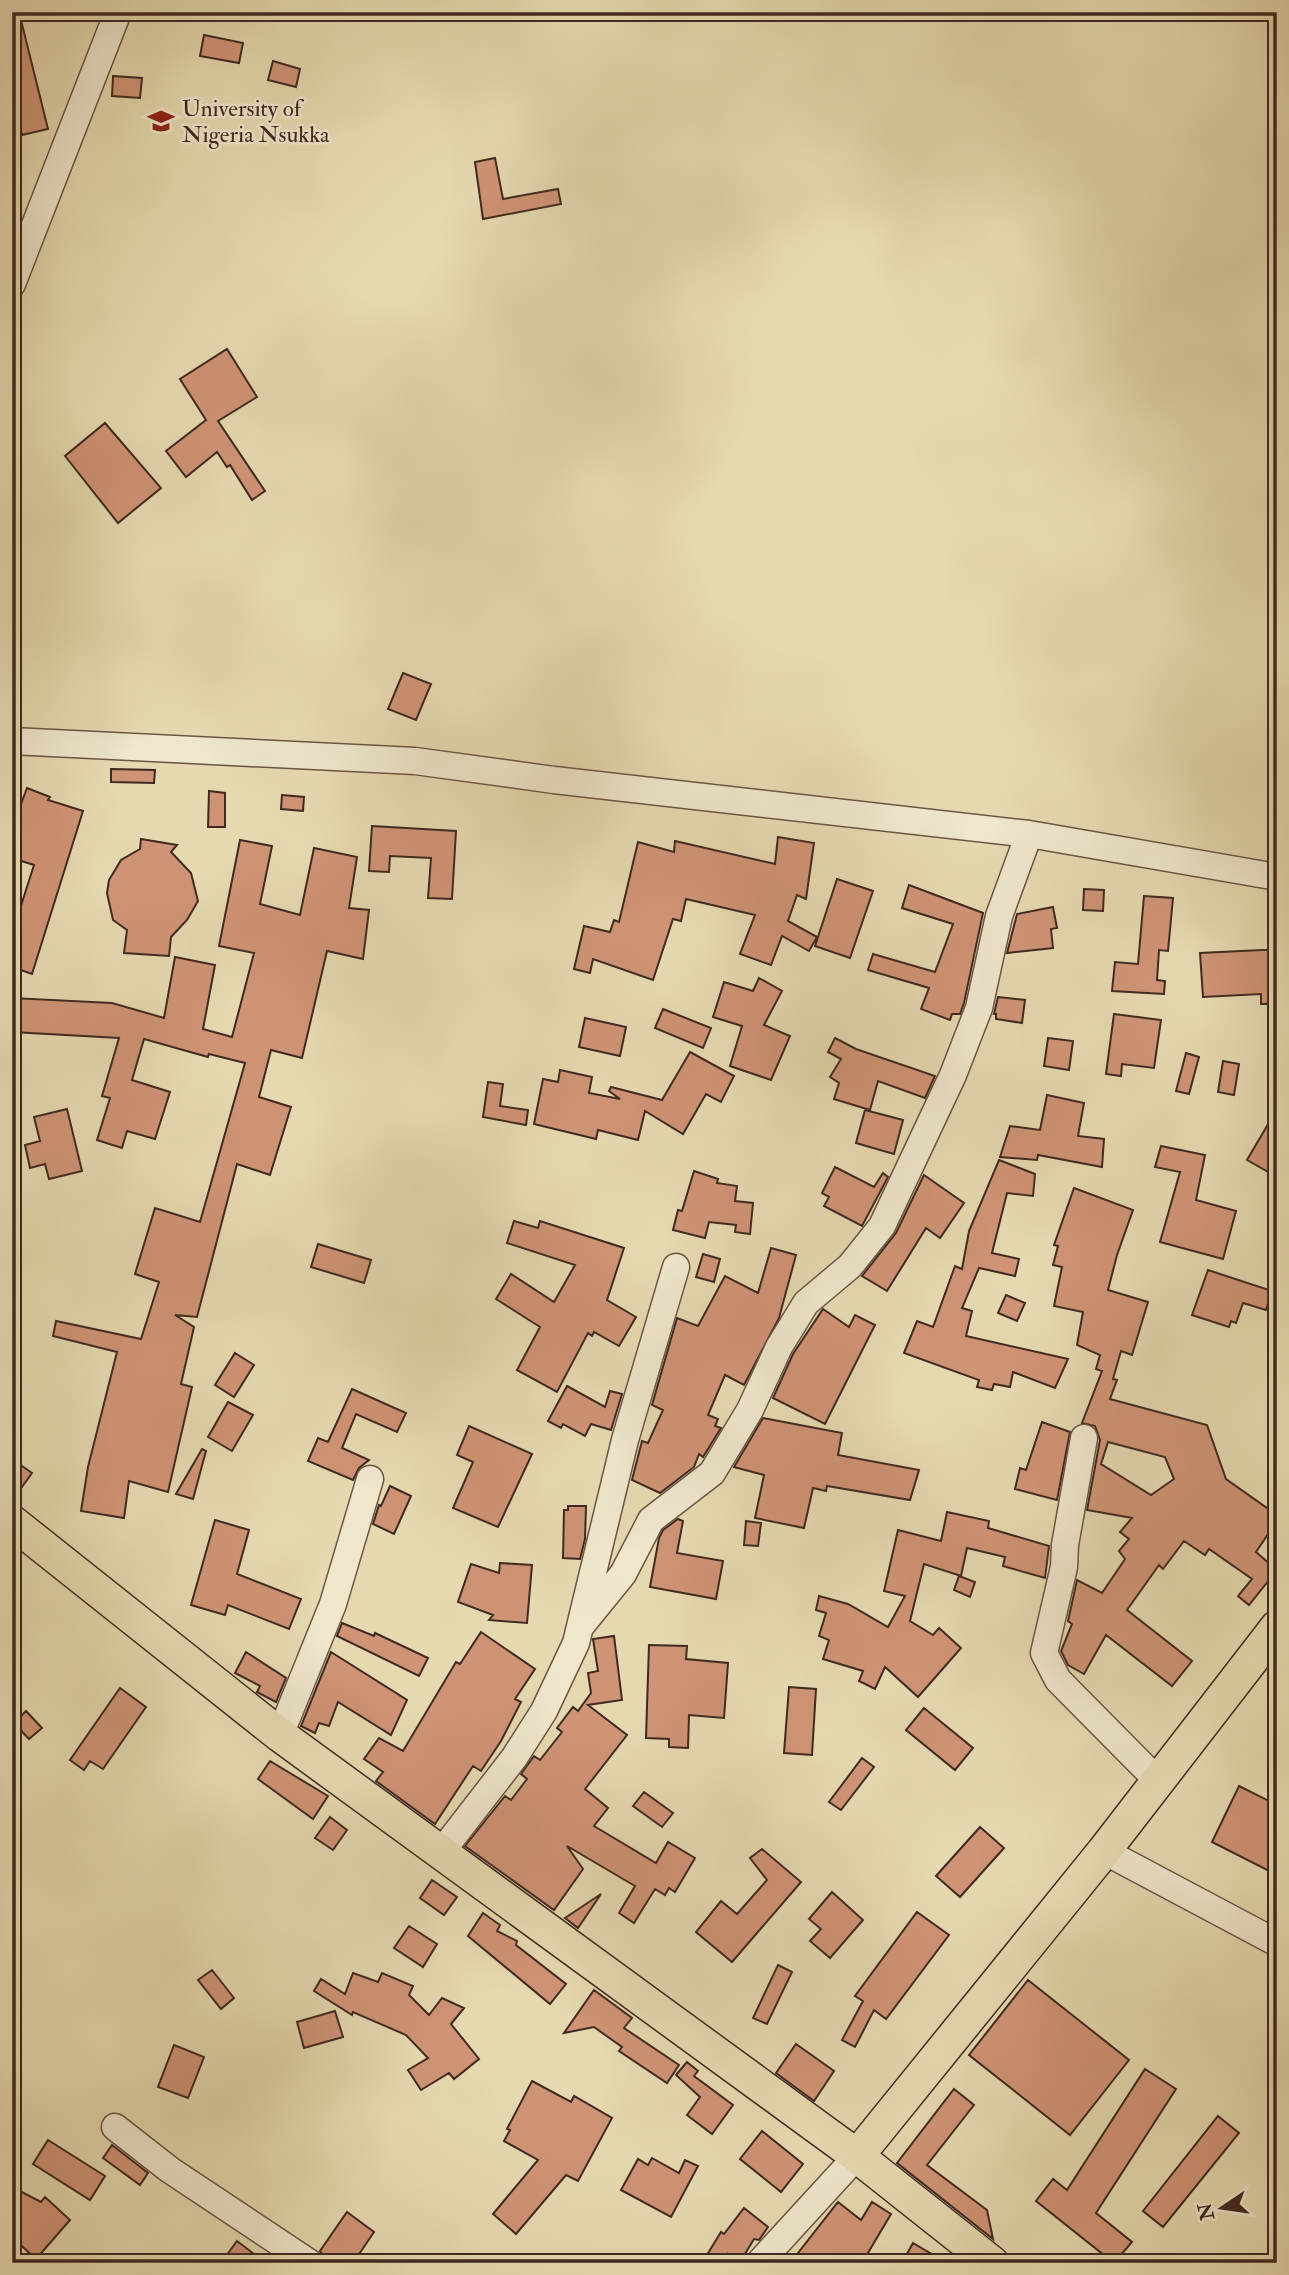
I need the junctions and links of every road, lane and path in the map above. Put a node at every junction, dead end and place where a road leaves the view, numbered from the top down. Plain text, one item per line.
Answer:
1 (118, 12) edge
2 (15, 271) edge
3 (12, 741) edge
4 (1029, 834) junction
5 (1277, 877) edge
6 (676, 1267) dead end
7 (1084, 1438) dead end
8 (370, 1479) dead end
9 (12, 1522) edge
10 (580, 1627) junction
11 (1277, 1627) edge
12 (280, 1735) junction
13 (1158, 1782) junction
14 (442, 1851) junction
15 (1104, 1851) junction
16 (1277, 1943) edge
17 (114, 2127) dead end
18 (857, 2156) junction
19 (310, 2263) edge
20 (759, 2263) edge
21 (992, 2263) edge

1 - 2 street
3 - 4 street
4 - 5 street
4 - 10 street
6 - 10 street
7 - 13 street
8 - 12 street
9 - 12 main road
10 - 14 street
11 - 13 main road
12 - 14 main road
13 - 15 main road
14 - 18 main road
15 - 16 street
15 - 18 main road
17 - 19 street
18 - 20 street
18 - 21 main road

